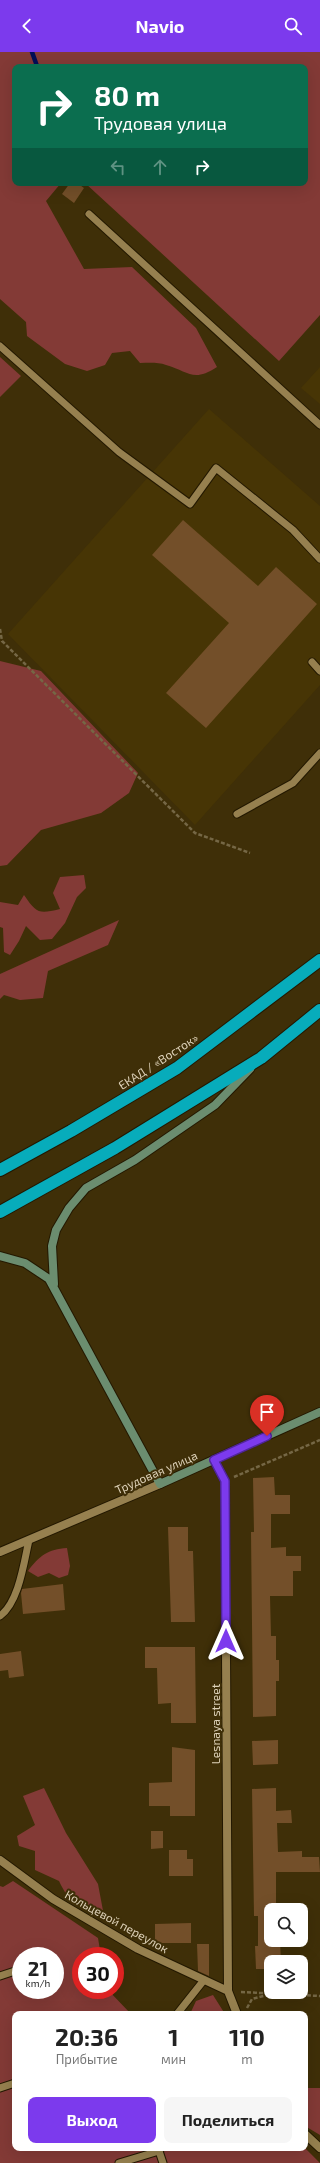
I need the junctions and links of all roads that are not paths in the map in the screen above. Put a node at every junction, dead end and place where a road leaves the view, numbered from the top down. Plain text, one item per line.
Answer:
1 (89, 214) dead end
2 (0, 346) edge
3 (320, 425) edge
4 (320, 559) edge
5 (312, 662) dead end
6 (320, 671) edge
7 (320, 753) edge
8 (237, 814) dead end
9 (320, 960) edge
10 (320, 1010) edge
11 (261, 1058) junction
12 (0, 1170) edge
13 (0, 1212) edge
14 (0, 1256) edge
15 (54, 1287) junction
16 (320, 1412) edge
17 (214, 1460) junction
18 (160, 1484) junction
19 (29, 1540) junction
20 (0, 1552) edge
21 (0, 1616) edge
22 (0, 1860) edge
23 (12, 1972) edge
24 (0, 1976) edge
25 (204, 1980) junction
26 (228, 1991) junction
27 (179, 2011) edge
28 (236, 2011) edge
29 (12, 2084) edge
30 (0, 2088) edge
31 (308, 2137) edge
32 (320, 2148) edge
33 (157, 2151) edge
34 (160, 2151) edge
35 (119, 2163) edge
36 (163, 2163) edge

1 - 3 lane
2 - 4 lane
5 - 6 lane
7 - 8 lane
9 - 12 highway, ЕКАД / «Восток»
10 - 11 highway
11 - 13 highway
11 - 15 main road
14 - 15 main road
15 - 18 main road
16 - 17 main road, Трудовая улица
17 - 18 main road, Трудовая улица
17 - 26 street, Lesnaya street
18 - 19 street, Трудовая улица
19 - 20 street, Трудовая улица
19 - 21 lane
22 - 25 street, Кольцевой переулок
23 - 24 lane
25 - 26 street, Кольцевой переулок
25 - 27 lane
26 - 28 street
29 - 30 lane
31 - 32 street
33 - 35 lane
34 - 36 lane

